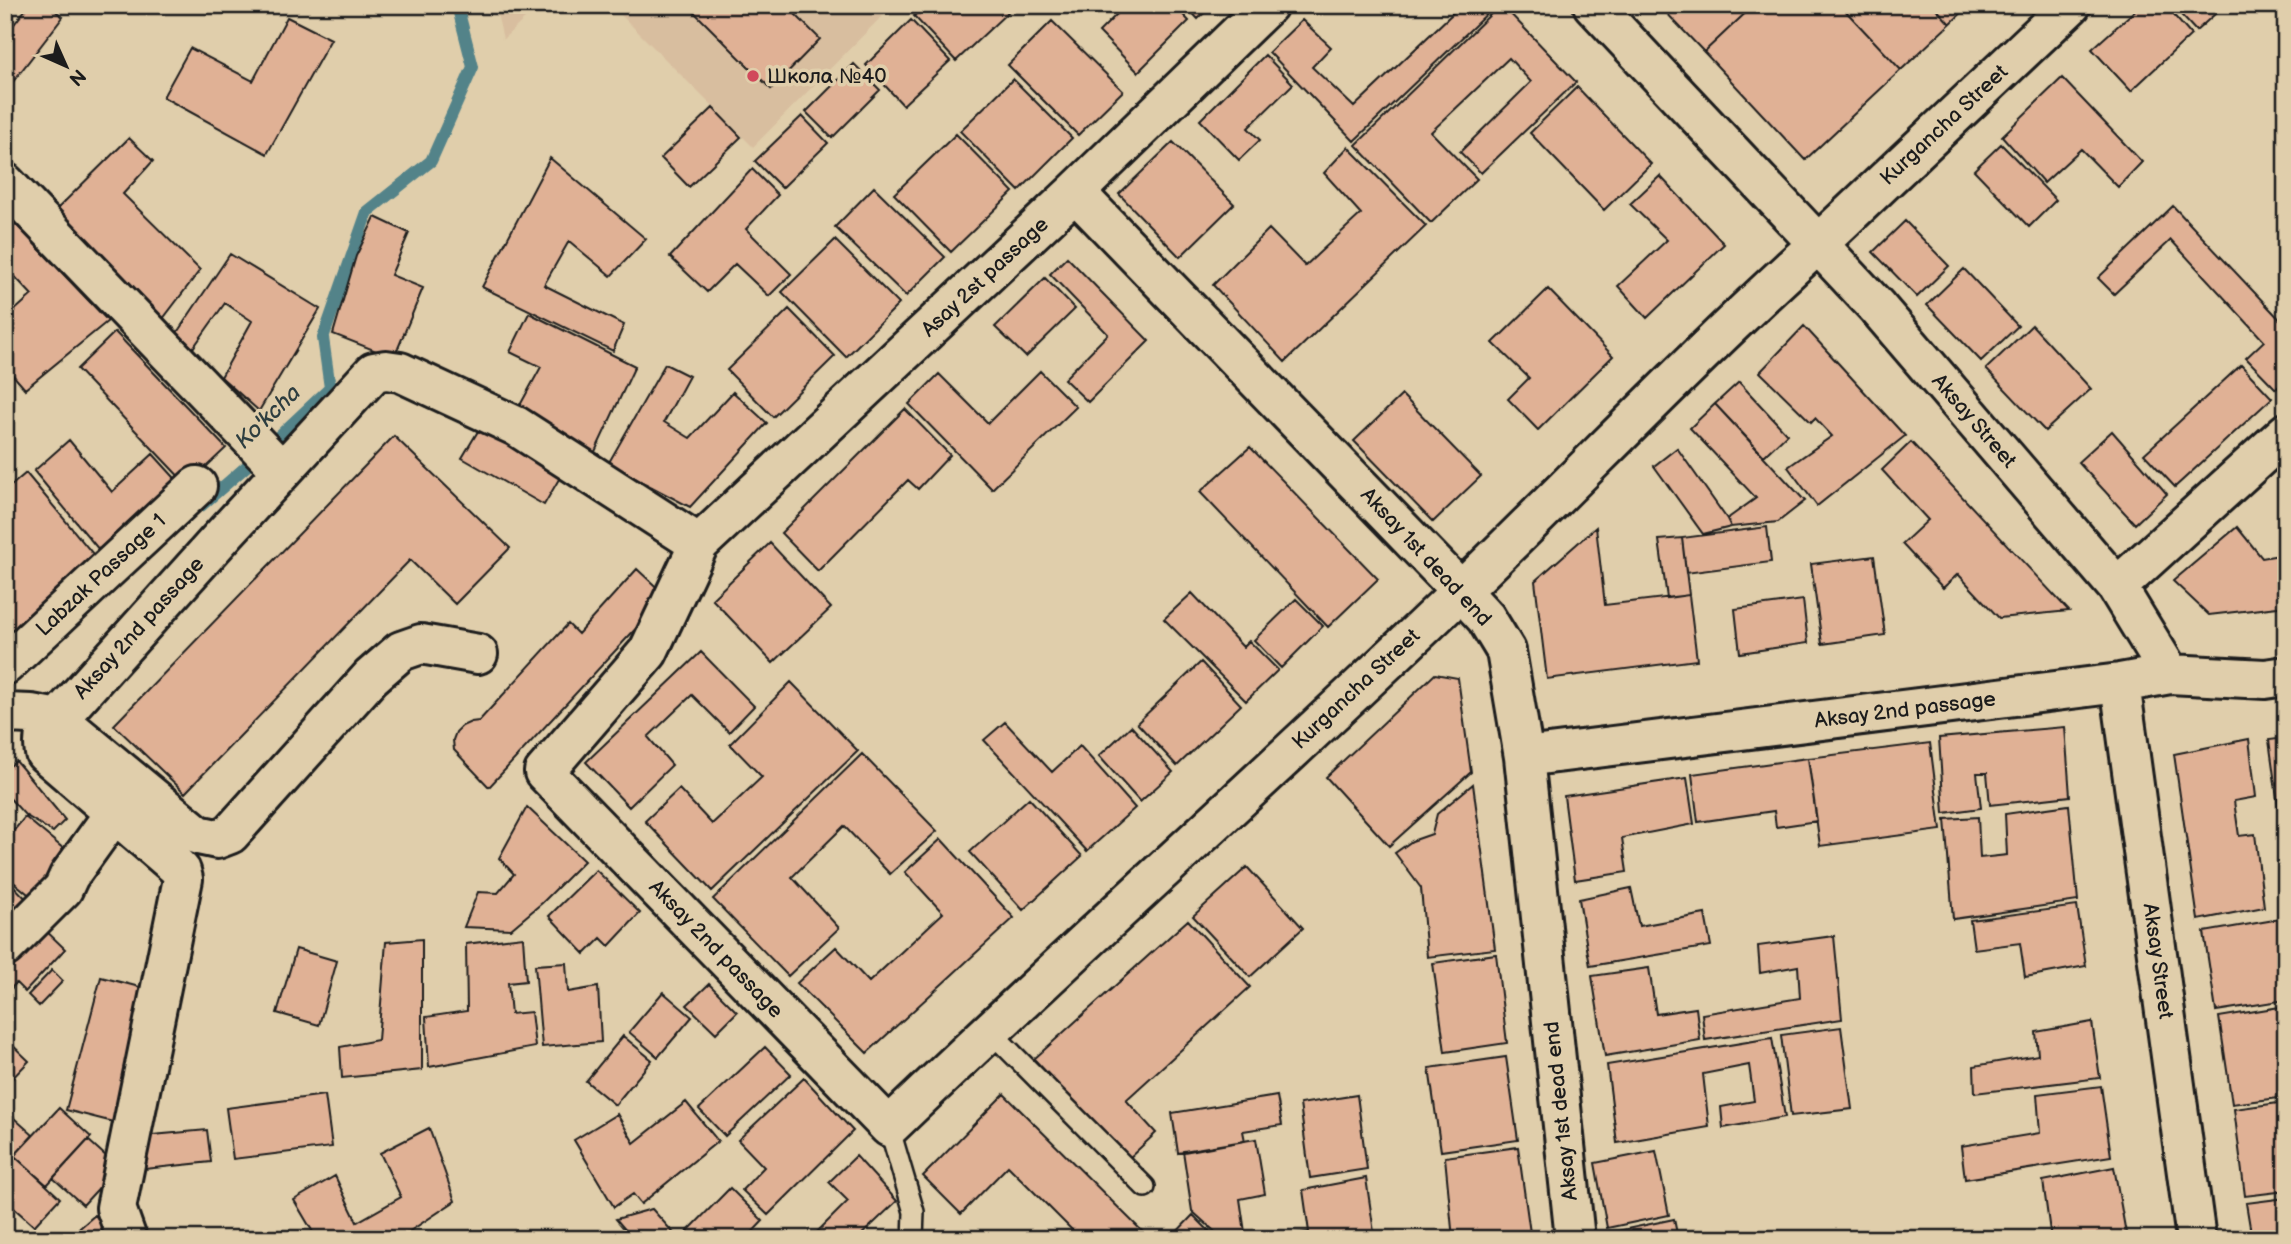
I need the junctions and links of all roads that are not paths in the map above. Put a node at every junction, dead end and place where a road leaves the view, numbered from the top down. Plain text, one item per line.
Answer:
1 (1268, 5) edge
2 (1593, 5) edge
3 (2071, 5) edge
4 (5, 183) edge
5 (1075, 192) junction
6 (1818, 244) junction
7 (2286, 433) edge
8 (268, 456) junction
9 (197, 486) dead end
10 (699, 544) junction
11 (2117, 587) junction
12 (1461, 591) junction
13 (478, 654) dead end
14 (5, 665) edge
15 (2169, 674) junction
16 (2286, 676) edge
17 (2120, 683) junction
18 (31, 715) edge
19 (1524, 757) junction
20 (115, 812) junction
21 (5, 947) edge
22 (989, 1030) junction
23 (889, 1127) junction
24 (1145, 1186) dead end
25 (127, 1239) edge
26 (913, 1239) edge
27 (1575, 1239) edge
28 (2196, 1239) edge

1 - 5 street, Asay 2st passage
2 - 6 street
3 - 6 street, Kurgancha Street
4 - 8 street
5 - 10 street, Asay 2st passage
5 - 12 street, Aksay 1st dead end
6 - 11 street, Aksay Street
6 - 12 street, Kurgancha Street
7 - 11 street
8 - 10 street, Aksay 2nd passage
8 - 18 street, Aksay 2nd passage
9 - 14 street, Labzak Passage 1
10 - 23 street
11 - 15 street, Aksay Street
12 - 19 street, Aksay 1st dead end
12 - 22 street, Kurgancha Street
13 - 18 street
15 - 16 street, Aksay 2nd passage
15 - 17 street, Aksay 2nd passage
17 - 19 street, Aksay 2nd passage
17 - 28 street, Aksay Street
18 - 20 street, Aksay 2nd passage
19 - 27 street, Aksay 1st dead end
20 - 21 street
20 - 25 street, Aksay 2nd passage
22 - 23 street, Kurgancha Street
22 - 24 lane
23 - 26 lane

